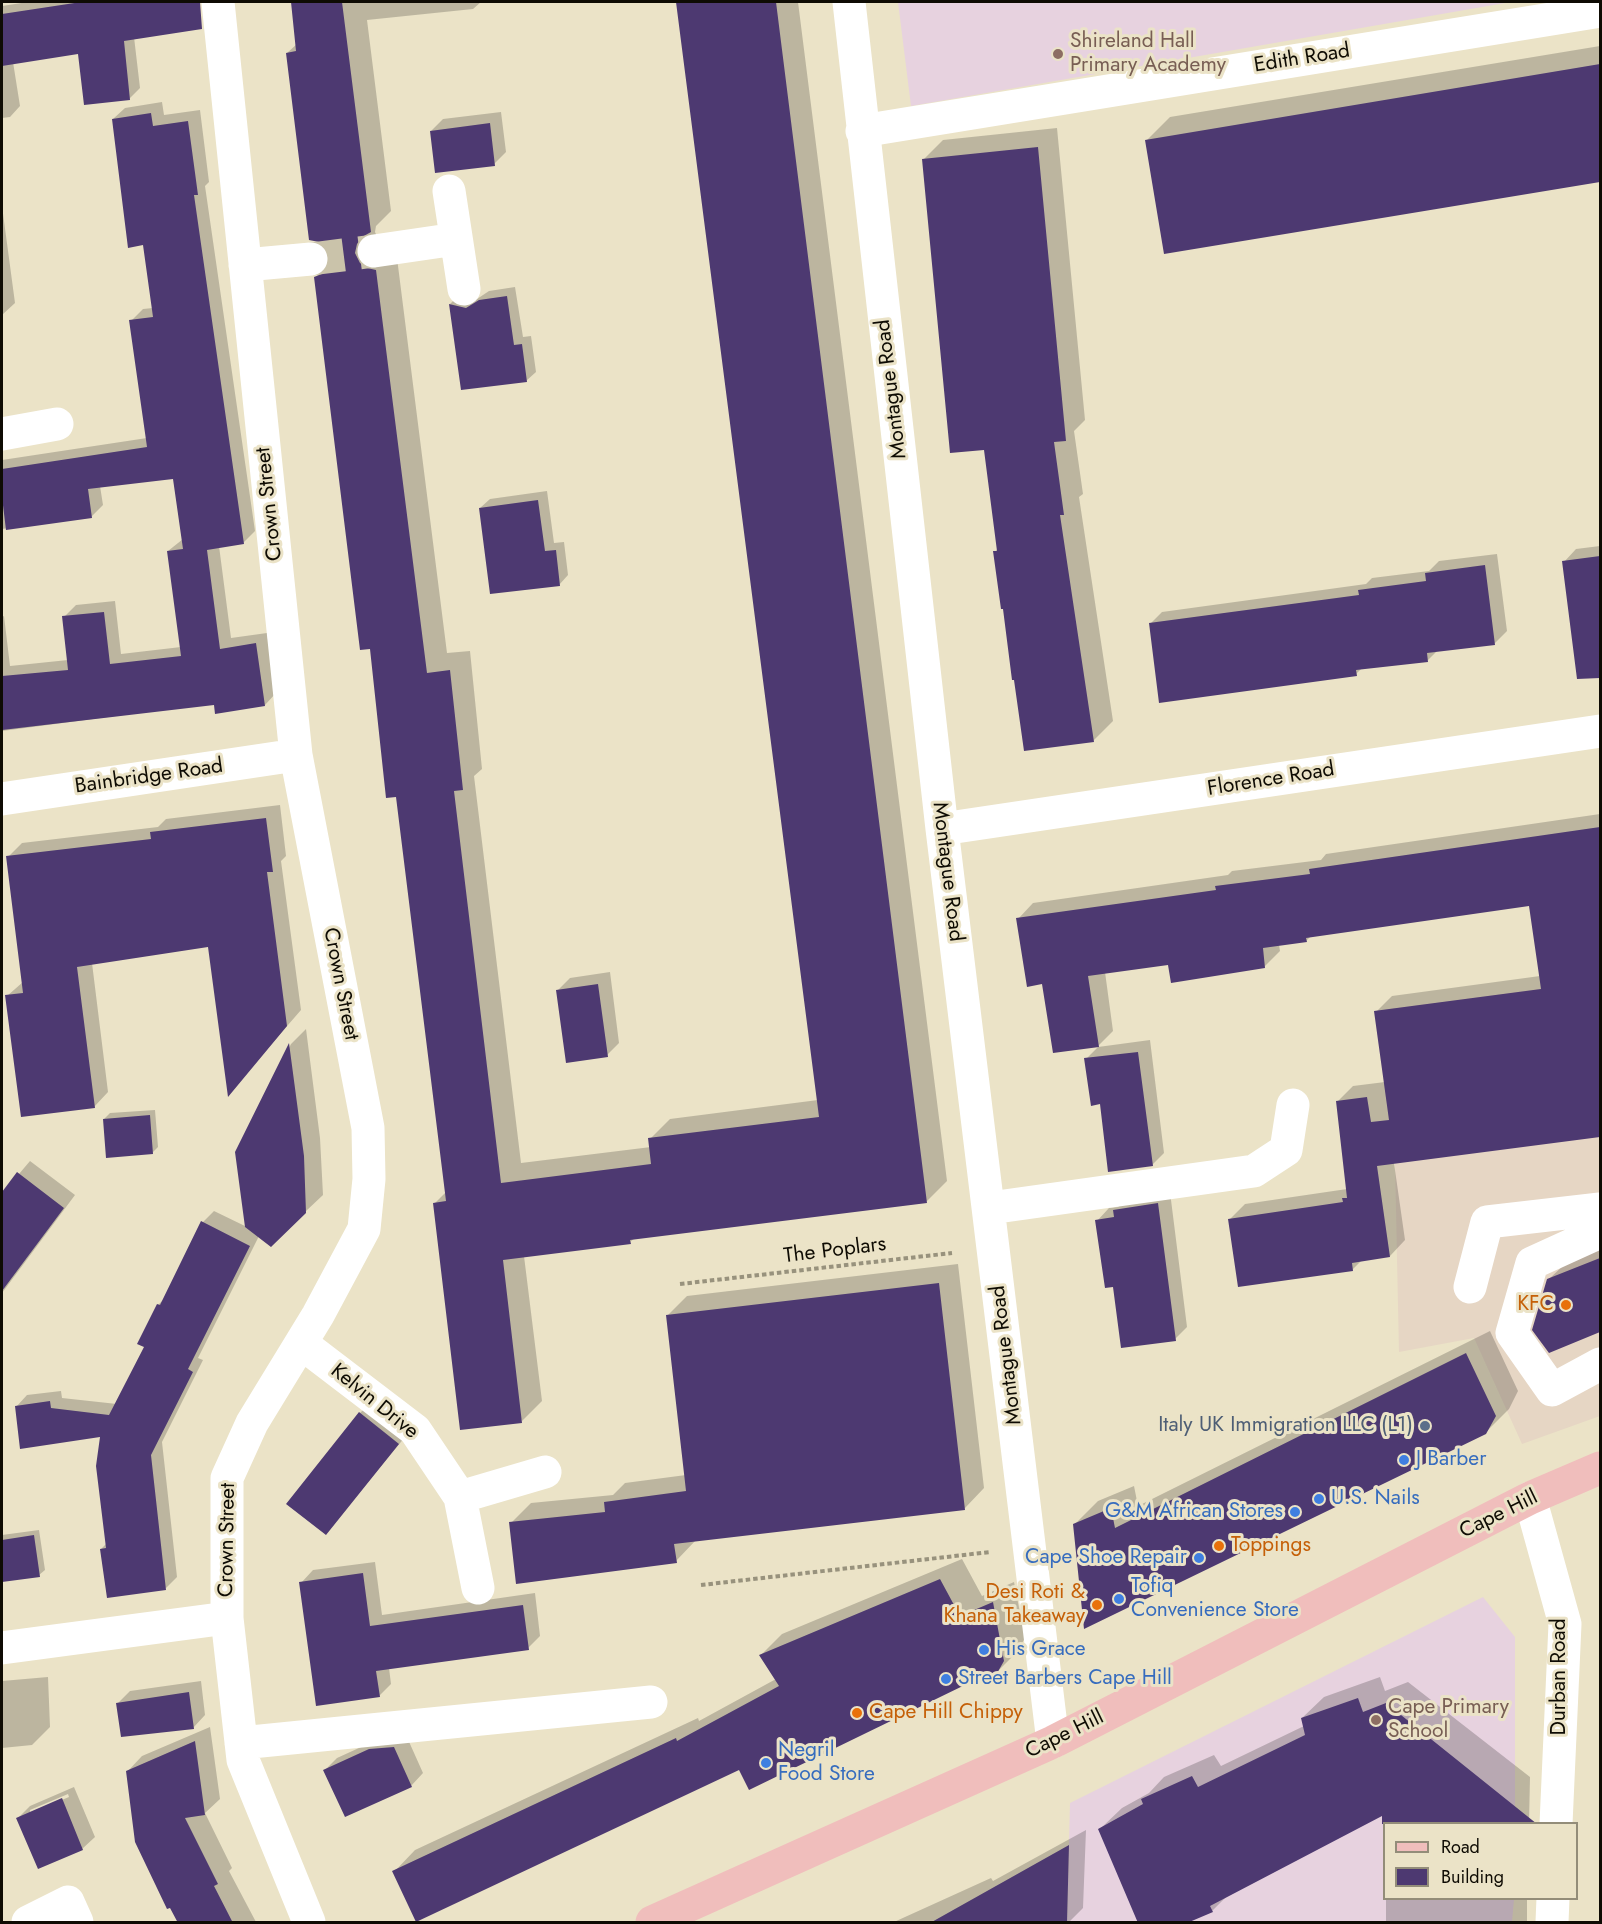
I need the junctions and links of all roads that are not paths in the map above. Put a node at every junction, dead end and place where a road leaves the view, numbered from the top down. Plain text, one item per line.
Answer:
1 (218, 2) edge
2 (849, 2) edge
3 (1600, 11) edge
4 (862, 131) junction
5 (449, 191) dead end
6 (456, 239) junction
7 (374, 251) tunnel mouth
8 (311, 259) tunnel mouth
9 (245, 265) junction
10 (464, 289) dead end
11 (57, 424) dead end
12 (2, 434) edge
13 (1600, 731) edge
14 (296, 755) junction
15 (2, 799) edge
16 (942, 830) junction
17 (1293, 1106) dead end
18 (990, 1208) junction
19 (1600, 1209) edge
20 (1600, 1232) edge
21 (1470, 1287) dead end
22 (301, 1343) junction
23 (1600, 1364) edge
24 (1600, 1468) edge
25 (545, 1472) dead end
26 (460, 1497) junction
27 (1530, 1498) junction
28 (478, 1588) dead end
29 (227, 1618) junction
30 (2, 1648) edge
31 (651, 1702) dead end
32 (1053, 1742) junction
33 (241, 1743) junction
34 (1556, 1822) edge
35 (1553, 1900) edge
36 (28, 1923) edge
37 (78, 1923) edge
38 (309, 1923) edge
39 (652, 1923) edge
40 (1552, 1923) edge

1 - 9 street, Crown Street
2 - 4 street, Montague Road
3 - 4 street, Edith Road
4 - 16 street, Montague Road
5 - 6 street
6 - 7 street
6 - 10 street
8 - 9 street
9 - 14 street, Crown Street
11 - 12 street
13 - 16 street, Florence Road
14 - 15 street, Bainbridge Road
14 - 22 street, Crown Street
16 - 18 street, Montague Road
17 - 18 street
18 - 32 street, Montague Road
19 - 21 street
20 - 23 street
22 - 26 street, Kelvin Drive
22 - 29 street, Crown Street
24 - 27 main road, Cape Hill
25 - 26 street
26 - 28 street, Kelvin Drive
27 - 32 main road, Cape Hill
27 - 34 street, Durban Road
29 - 30 street
29 - 33 street, Crown Street
31 - 33 street
32 - 39 main road, Cape Hill
33 - 38 street, Crown Street
35 - 40 street
36 - 37 street

